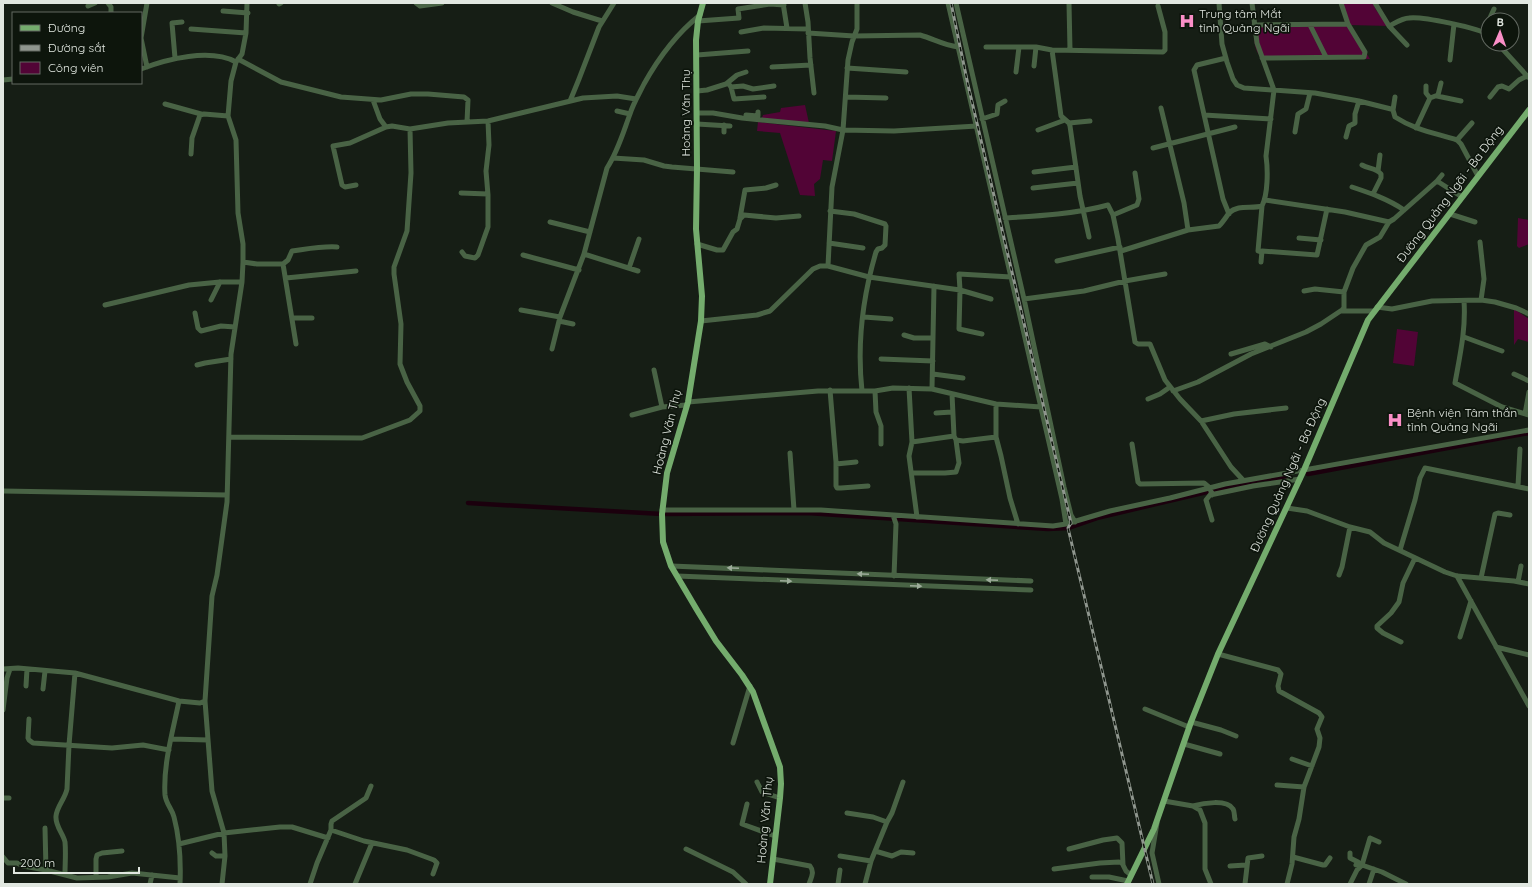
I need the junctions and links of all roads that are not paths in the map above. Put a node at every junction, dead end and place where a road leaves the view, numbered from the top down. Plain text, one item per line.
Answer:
1 (95, 3) edge
2 (147, 3) edge
3 (248, 3) edge
4 (416, 3) edge
5 (442, 3) edge
6 (552, 3) edge
7 (614, 3) edge
8 (704, 3) edge
9 (805, 3) edge
10 (857, 3) edge
11 (948, 3) edge
12 (956, 3) edge
13 (1069, 3) edge
14 (1219, 3) edge
15 (1252, 3) edge
16 (1341, 3) edge
17 (1375, 3) edge
18 (783, 4) edge
19 (88, 6) dead end
20 (1158, 6) dead end
21 (1494, 9) dead end
22 (223, 11) dead end
23 (1493, 12) edge
24 (248, 13) junction
25 (699, 18) junction
26 (602, 21) junction
27 (182, 22) dead end
28 (1348, 24) junction
29 (1454, 24) junction
30 (1254, 25) junction
31 (1310, 25) junction
32 (1389, 26) junction
33 (142, 28) edge
34 (787, 28) junction
35 (191, 29) dead end
36 (808, 31) junction
37 (741, 32) dead end
38 (1480, 32) edge
39 (246, 33) junction
40 (854, 36) junction
41 (142, 40) edge
42 (1407, 44) dead end
43 (958, 47) junction
44 (1019, 47) junction
45 (1036, 47) junction
46 (986, 48) dead end
47 (1052, 50) junction
48 (1070, 50) junction
49 (748, 51) dead end
50 (1505, 52) edge
51 (697, 55) junction
52 (1326, 57) junction
53 (175, 58) junction
54 (1226, 58) junction
55 (1262, 58) junction
56 (237, 60) junction
57 (1450, 60) dead end
58 (811, 65) junction
59 (1034, 66) dead end
60 (147, 67) junction
61 (772, 67) dead end
62 (847, 68) junction
63 (142, 70) edge
64 (746, 72) dead end
65 (906, 72) dead end
66 (1016, 72) dead end
67 (1528, 77) edge
68 (8, 79) edge
69 (1440, 83) dead end
70 (3, 85) edge
71 (729, 85) junction
72 (774, 86) dead end
73 (1426, 86) dead end
74 (1274, 90) junction
75 (697, 91) junction
76 (814, 93) dead end
77 (1310, 93) junction
78 (1437, 96) junction
79 (764, 97) dead end
80 (846, 97) junction
81 (1490, 97) dead end
82 (886, 98) dead end
83 (1395, 98) dead end
84 (1430, 98) junction
85 (636, 99) junction
86 (373, 100) junction
87 (570, 101) junction
88 (1005, 101) dead end
89 (1359, 101) junction
90 (1461, 102) dead end
91 (166, 104) dead end
92 (1161, 108) dead end
93 (1393, 110) junction
94 (1529, 110) edge
95 (617, 111) dead end
96 (758, 112) dead end
97 (697, 113) junction
98 (201, 114) junction
99 (630, 114) junction
100 (1204, 115) junction
101 (228, 116) junction
102 (742, 118) junction
103 (982, 119) junction
104 (1271, 119) junction
105 (488, 121) junction
106 (1067, 121) junction
107 (1090, 121) dead end
108 (468, 122) junction
109 (1472, 123) dead end
110 (697, 124) junction
111 (977, 126) junction
112 (386, 127) junction
113 (1235, 127) dead end
114 (1416, 128) junction
115 (410, 129) junction
116 (843, 130) junction
117 (1038, 130) dead end
118 (724, 132) dead end
119 (1295, 132) dead end
120 (1209, 134) junction
121 (1346, 137) dead end
122 (1456, 140) junction
123 (1169, 144) junction
124 (1153, 148) dead end
125 (191, 154) dead end
126 (1380, 155) dead end
127 (613, 158) junction
128 (1362, 165) dead end
129 (1076, 167) junction
130 (698, 169) junction
131 (1378, 171) junction
132 (733, 172) dead end
133 (1034, 172) dead end
134 (1135, 173) dead end
135 (1442, 175) dead end
136 (1478, 176) junction
137 (1437, 181) junction
138 (1078, 183) junction
139 (356, 185) dead end
140 (776, 185) dead end
141 (1352, 187) dead end
142 (1033, 188) dead end
143 (461, 193) dead end
144 (488, 194) junction
145 (1373, 194) junction
146 (1462, 197) junction
147 (1265, 200) junction
148 (1262, 206) junction
149 (1327, 209) junction
150 (1084, 210) junction
151 (1404, 210) junction
152 (830, 211) junction
153 (1229, 214) junction
154 (1450, 214) junction
155 (1113, 215) junction
156 (799, 216) dead end
157 (1005, 218) junction
158 (740, 219) junction
159 (550, 222) dead end
160 (1389, 222) junction
161 (1475, 222) dead end
162 (1188, 230) junction
163 (590, 232) junction
164 (1089, 237) dead end
165 (1299, 238) dead end
166 (639, 239) dead end
167 (1320, 240) junction
168 (1480, 242) dead end
169 (828, 243) junction
170 (697, 244) junction
171 (337, 247) dead end
172 (863, 248) dead end
173 (1120, 249) junction
174 (462, 252) dead end
175 (1261, 252) junction
176 (584, 254) junction
177 (523, 255) dead end
178 (1057, 261) dead end
179 (243, 262) junction
180 (1261, 262) dead end
181 (283, 264) junction
182 (828, 266) junction
183 (629, 268) junction
184 (356, 270) dead end
185 (580, 270) junction
186 (638, 271) dead end
187 (1165, 274) dead end
188 (869, 277) junction
189 (1011, 277) junction
190 (286, 278) junction
191 (1125, 281) junction
192 (220, 282) junction
193 (242, 282) junction
194 (934, 286) junction
195 (960, 290) junction
196 (1304, 291) dead end
197 (1344, 292) junction
198 (991, 299) dead end
199 (1024, 299) junction
200 (211, 300) dead end
201 (1481, 300) junction
202 (1464, 301) junction
203 (105, 305) dead end
204 (1375, 309) junction
205 (521, 310) dead end
206 (1341, 311) junction
207 (195, 313) dead end
208 (1529, 314) edge
209 (864, 317) junction
210 (292, 318) junction
211 (312, 318) dead end
212 (560, 319) junction
213 (891, 319) dead end
214 (701, 321) junction
215 (573, 324) dead end
216 (235, 327) junction
217 (904, 334) dead end
218 (982, 334) dead end
219 (932, 338) junction
220 (1464, 338) junction
221 (296, 344) dead end
222 (1271, 347) junction
223 (552, 349) dead end
224 (1502, 351) dead end
225 (1231, 354) dead end
226 (231, 359) junction
227 (881, 359) dead end
228 (933, 361) junction
229 (197, 365) dead end
230 (654, 370) dead end
231 (933, 374) junction
232 (1514, 374) dead end
233 (963, 378) dead end
234 (1529, 381) edge
235 (909, 388) junction
236 (932, 389) junction
237 (1172, 389) junction
238 (830, 390) junction
239 (862, 391) junction
240 (875, 391) junction
241 (1529, 392) edge
242 (952, 394) junction
243 (1148, 399) dead end
244 (687, 404) junction
245 (996, 404) junction
246 (662, 407) junction
247 (1041, 407) junction
248 (1286, 408) dead end
249 (936, 412) dead end
250 (952, 412) junction
251 (1527, 414) edge
252 (632, 415) dead end
253 (1201, 421) junction
254 (1529, 430) edge
255 (229, 437) junction
256 (996, 437) junction
257 (955, 438) junction
258 (912, 442) junction
259 (881, 444) dead end
260 (1132, 444) dead end
261 (1520, 449) dead end
262 (790, 453) dead end
263 (856, 462) dead end
264 (836, 464) junction
265 (1304, 470) junction
266 (912, 473) junction
267 (1243, 480) junction
268 (1300, 480) junction
269 (868, 486) dead end
270 (1518, 486) junction
271 (1529, 488) edge
272 (3, 491) edge
273 (1211, 491) junction
274 (227, 495) junction
275 (1287, 508) junction
276 (662, 510) junction
277 (794, 510) junction
278 (893, 515) junction
279 (1510, 515) dead end
280 (917, 517) junction
281 (1212, 520) dead end
282 (1075, 522) junction
283 (1018, 524) junction
284 (1066, 524) junction
285 (1350, 528) junction
286 (1400, 550) junction
287 (1415, 558) junction
288 (671, 566) junction
289 (1521, 566) dead end
290 (1339, 574) dead end
291 (677, 576) junction
292 (893, 576) junction
293 (1457, 576) junction
294 (1482, 578) junction
295 (1031, 582) dead end
296 (1518, 582) junction
297 (891, 584) junction
298 (1529, 584) edge
299 (1031, 590) dead end
300 (1471, 601) junction
301 (1460, 637) dead end
302 (1401, 642) dead end
303 (1496, 647) junction
304 (1218, 654) junction
305 (1529, 655) edge
306 (3, 669) edge
307 (10, 669) junction
308 (27, 669) junction
309 (44, 671) junction
310 (75, 673) junction
311 (26, 686) dead end
312 (750, 686) junction
313 (43, 689) dead end
314 (179, 701) junction
315 (205, 701) junction
316 (1529, 706) edge
317 (1145, 709) dead end
318 (3, 710) edge
319 (29, 719) dead end
320 (1190, 724) junction
321 (1236, 736) dead end
322 (172, 739) junction
323 (208, 740) junction
324 (733, 743) dead end
325 (1184, 744) junction
326 (69, 745) junction
327 (169, 750) junction
328 (1220, 754) dead end
329 (1292, 759) dead end
330 (1312, 766) junction
331 (757, 782) dead end
332 (903, 782) dead end
333 (371, 786) dead end
334 (1277, 786) dead end
335 (1304, 787) junction
336 (3, 798) edge
337 (9, 798) dead end
338 (780, 798) junction
339 (1164, 801) junction
340 (747, 804) dead end
341 (1193, 806) junction
342 (847, 813) dead end
343 (1158, 816) junction
344 (1235, 819) dead end
345 (887, 822) junction
346 (45, 828) dead end
347 (331, 830) junction
348 (224, 833) junction
349 (776, 836) junction
350 (328, 838) junction
351 (1379, 842) dead end
352 (372, 843) junction
353 (179, 844) junction
354 (1069, 848) dead end
355 (686, 849) dead end
356 (122, 851) dead end
357 (875, 851) junction
358 (212, 853) dead end
359 (914, 853) dead end
360 (1350, 853) dead end
361 (225, 856) junction
362 (840, 856) dead end
363 (1262, 856) dead end
364 (1293, 857) junction
365 (3, 858) edge
366 (1330, 858) dead end
367 (773, 859) junction
368 (871, 861) junction
369 (1123, 865) junction
370 (1246, 865) junction
371 (1230, 866) dead end
372 (1361, 866) junction
373 (1054, 869) dead end
374 (1374, 869) junction
375 (46, 870) junction
376 (840, 870) dead end
377 (65, 874) junction
378 (433, 874) dead end
379 (152, 875) junction
380 (1131, 875) junction
381 (96, 877) junction
382 (1092, 877) dead end
383 (180, 881) edge
384 (1128, 883) edge
385 (150, 884) edge
386 (222, 884) edge
387 (310, 884) edge
388 (355, 884) edge
389 (746, 884) edge
390 (770, 884) edge
391 (809, 884) edge
392 (838, 884) edge
393 (865, 884) edge
394 (1159, 884) edge
395 (1211, 884) edge
396 (1245, 884) edge
397 (1286, 884) edge
398 (1350, 884) edge
399 (1369, 884) edge
400 (1406, 884) edge

1 - 19 street
2 - 33 street
3 - 24 street
4 - 5 street
6 - 26 street
7 - 26 street
8 - 25 main road, Hoàng Văn Thụ
9 - 36 street
10 - 40 street
11 - 43 street
12 - 103 street
13 - 48 street
14 - 54 street
15 - 30 street
16 - 28 street
17 - 32 street
18 - 25 street
18 - 34 street
20 - 48 street
21 - 23 street
22 - 24 street
24 - 39 street
25 - 51 main road, Hoàng Văn Thụ
25 - 85 street
26 - 87 street
27 - 53 street
28 - 31 street
28 - 52 street
29 - 32 street
29 - 38 street
29 - 57 street
30 - 31 street
30 - 55 street
31 - 52 street
32 - 42 street
34 - 36 street
34 - 37 street
35 - 39 street
36 - 40 street
36 - 58 street
39 - 56 street
40 - 43 street
40 - 62 street
41 - 60 street
43 - 111 street
44 - 45 street
44 - 46 street
44 - 66 street
45 - 47 street
45 - 59 street
47 - 48 street
47 - 106 street
49 - 51 street
50 - 67 street
51 - 75 main road, Hoàng Văn Thụ
52 - 55 street
53 - 56 street
53 - 60 street
54 - 74 street
54 - 100 street
55 - 74 street
56 - 86 street
56 - 101 street
58 - 61 street
58 - 76 street
60 - 63 street
62 - 65 street
62 - 80 street
64 - 71 street
67 - 81 street
68 - 70 street
69 - 78 street
71 - 72 street
71 - 75 street
71 - 79 street
73 - 84 street
74 - 77 street
74 - 104 street
75 - 97 main road, Hoàng Văn Thụ
77 - 89 street
77 - 119 street
78 - 84 street
78 - 90 street
80 - 82 street
80 - 116 street
83 - 93 street
84 - 114 street
85 - 87 street
85 - 99 street
86 - 108 street
86 - 112 street
87 - 105 street
88 - 103 street
89 - 93 street
89 - 121 street
91 - 98 street
92 - 123 street
93 - 114 street
94 - 136 main road, Đường Quảng Ngãi - Ba Động
95 - 99 street
96 - 102 street
97 - 102 street
97 - 110 main road, Hoàng Văn Thụ
98 - 101 street
98 - 125 street
99 - 127 street
100 - 104 street
100 - 120 street
101 - 179 street
102 - 116 street
103 - 157 street
104 - 147 street
105 - 108 street
105 - 144 street
106 - 107 street
106 - 117 street
106 - 129 street
108 - 115 street
109 - 122 street
110 - 118 street
110 - 130 main road, Hoàng Văn Thụ
111 - 116 street
111 - 189 street
112 - 115 street
112 - 139 street
113 - 120 street
114 - 122 street
115 - 255 street
116 - 152 street
120 - 123 street
120 - 153 street
122 - 136 street
123 - 124 street
123 - 162 street
126 - 131 street
127 - 130 street
127 - 163 street
128 - 131 street
129 - 133 street
129 - 138 street
130 - 132 street
130 - 170 main road, Hoàng Văn Thụ
131 - 145 street
134 - 155 street
135 - 137 street
136 - 146 main road, Đường Quảng Ngãi - Ba Động
137 - 146 street
137 - 151 street
138 - 142 street
138 - 150 street
140 - 158 street
141 - 145 street
143 - 144 street
144 - 174 street
145 - 151 street
146 - 154 main road, Đường Quảng Ngãi - Ba Động
147 - 148 street
147 - 149 street
148 - 153 street
148 - 175 street
149 - 160 street
149 - 167 street
150 - 155 street
150 - 157 street
150 - 164 street
151 - 160 street
152 - 169 street
152 - 188 street
153 - 162 street
154 - 161 street
154 - 204 main road, Đường Quảng Ngãi - Ba Động
155 - 173 street
156 - 158 street
157 - 199 street
158 - 170 street
159 - 163 street
160 - 197 street
162 - 173 street
163 - 176 street
165 - 167 street
166 - 183 street
167 - 175 street
168 - 201 street
169 - 172 street
169 - 182 street
170 - 214 main road, Hoàng Văn Thụ
171 - 181 street
173 - 178 street
173 - 191 street
175 - 180 street
176 - 183 street
176 - 185 street
177 - 185 street
179 - 181 street
179 - 193 street
181 - 190 street
182 - 188 street
182 - 214 street
183 - 186 street
184 - 190 street
185 - 212 street
187 - 191 street
188 - 194 street
188 - 209 street
189 - 195 street
189 - 247 street
190 - 210 street
191 - 199 street
191 - 237 street
192 - 193 street
192 - 200 street
192 - 203 street
193 - 216 street
194 - 195 street
194 - 219 street
195 - 198 street
195 - 218 street
196 - 197 street
197 - 206 street
199 - 282 street
201 - 202 street
201 - 208 street
202 - 204 street
202 - 220 street
204 - 206 street
204 - 265 main road, Đường Quảng Ngãi - Ba Động
205 - 212 street
206 - 222 street
207 - 216 street
209 - 213 street
209 - 239 street
210 - 211 street
210 - 221 street
212 - 215 street
212 - 223 street
214 - 244 main road, Hoàng Văn Thụ
216 - 226 street
217 - 219 street
219 - 228 street
220 - 224 street
220 - 251 street
222 - 225 street
222 - 237 street
226 - 229 street
226 - 255 street
227 - 228 street
228 - 231 street
230 - 246 street
231 - 233 street
231 - 236 street
232 - 234 street
235 - 236 street
235 - 240 street
235 - 258 street
236 - 242 street
237 - 243 street
237 - 253 street
238 - 239 street
238 - 244 street
238 - 264 street
239 - 240 street
240 - 259 street
241 - 251 street
242 - 245 street
242 - 250 street
244 - 246 street
244 - 276 main road, Hoàng Văn Thụ
245 - 247 street
245 - 256 street
246 - 252 street
247 - 284 street
248 - 253 street
249 - 250 street
250 - 257 street
253 - 267 street
254 - 265 street
255 - 274 street
256 - 257 street
256 - 283 street
257 - 258 street
257 - 266 street
258 - 266 street
260 - 273 street
261 - 270 street
262 - 277 street
263 - 264 street
264 - 269 street
265 - 267 street
265 - 268 main road, Đường Quảng Ngãi - Ba Động
266 - 280 street
267 - 273 street
268 - 273 street
268 - 275 main road, Đường Quảng Ngãi - Ba Động
270 - 271 street
270 - 286 street
272 - 274 street
273 - 281 street
273 - 282 street
274 - 315 street
275 - 285 street
275 - 304 main road, Đường Quảng Ngãi - Ba Động
276 - 277 street
276 - 288 main road, Hoàng Văn Thụ
277 - 278 street
278 - 280 street
278 - 292 street
279 - 294 street
280 - 283 street
282 - 284 street
283 - 284 street
285 - 286 street
285 - 290 street
286 - 287 street
287 - 293 street
287 - 302 street
288 - 291 main road, Hoàng Văn Thụ
292 -> 288 street
289 - 296 street
291 -> 297 street
291 - 312 main road, Hoàng Văn Thụ
295 -> 292 street
292 - 297 street
293 - 294 street
293 - 300 street
294 - 296 street
296 - 298 street
297 -> 299 street
300 - 301 street
300 - 303 street
303 - 305 street
303 - 316 street
304 - 320 main road, Đường Quảng Ngãi - Ba Động
304 - 330 street
306 - 307 street
307 - 308 street
307 - 318 street
308 - 309 street
308 - 311 street
309 - 310 street
309 - 313 street
310 - 314 street
310 - 326 street
312 - 324 street
312 - 338 main road, Hoàng Văn Thụ
314 - 315 street
314 - 322 street
315 - 323 street
317 - 320 street
319 - 326 street
320 - 321 street
320 - 325 main road, Đường Quảng Ngãi - Ba Động
322 - 323 street
322 - 327 street
323 - 348 street
325 - 328 street
325 - 339 main road, Đường Quảng Ngãi - Ba Động
326 - 327 street
326 - 377 street
327 - 353 street
329 - 330 street
330 - 335 street
331 - 338 street
332 - 345 street
333 - 347 street
334 - 335 street
335 - 364 street
336 - 337 street
338 - 349 main road, Hoàng Văn Thụ
339 - 341 street
339 - 343 main road, Đường Quảng Ngãi - Ba Động
340 - 349 street
341 - 344 street
341 - 395 street
342 - 345 street
343 - 380 main road, Đường Quảng Ngãi - Ba Động
343 - 394 street
345 - 357 street
346 - 375 street
347 - 350 street
347 - 352 street
348 - 350 street
348 - 353 street
348 - 361 street
349 - 367 main road, Hoàng Văn Thụ
350 - 387 street
351 - 372 street
352 - 378 street
352 - 388 street
353 - 383 street
354 - 369 street
355 - 389 street
356 - 381 street
357 - 359 street
357 - 368 street
358 - 361 street
360 - 372 street
361 - 386 street
362 - 368 street
363 - 370 street
364 - 366 street
364 - 397 street
365 - 375 street
367 - 390 main road, Hoàng Văn Thụ
367 - 391 street
368 - 393 street
369 - 373 street
369 - 380 street
370 - 371 street
370 - 396 street
372 - 374 street
372 - 398 street
374 - 399 street
374 - 400 street
375 - 377 street
376 - 392 street
377 - 381 street
379 - 381 street
379 - 383 street
379 - 385 street
380 - 384 main road, Đường Quảng Ngãi - Ba Động
382 - 384 street

